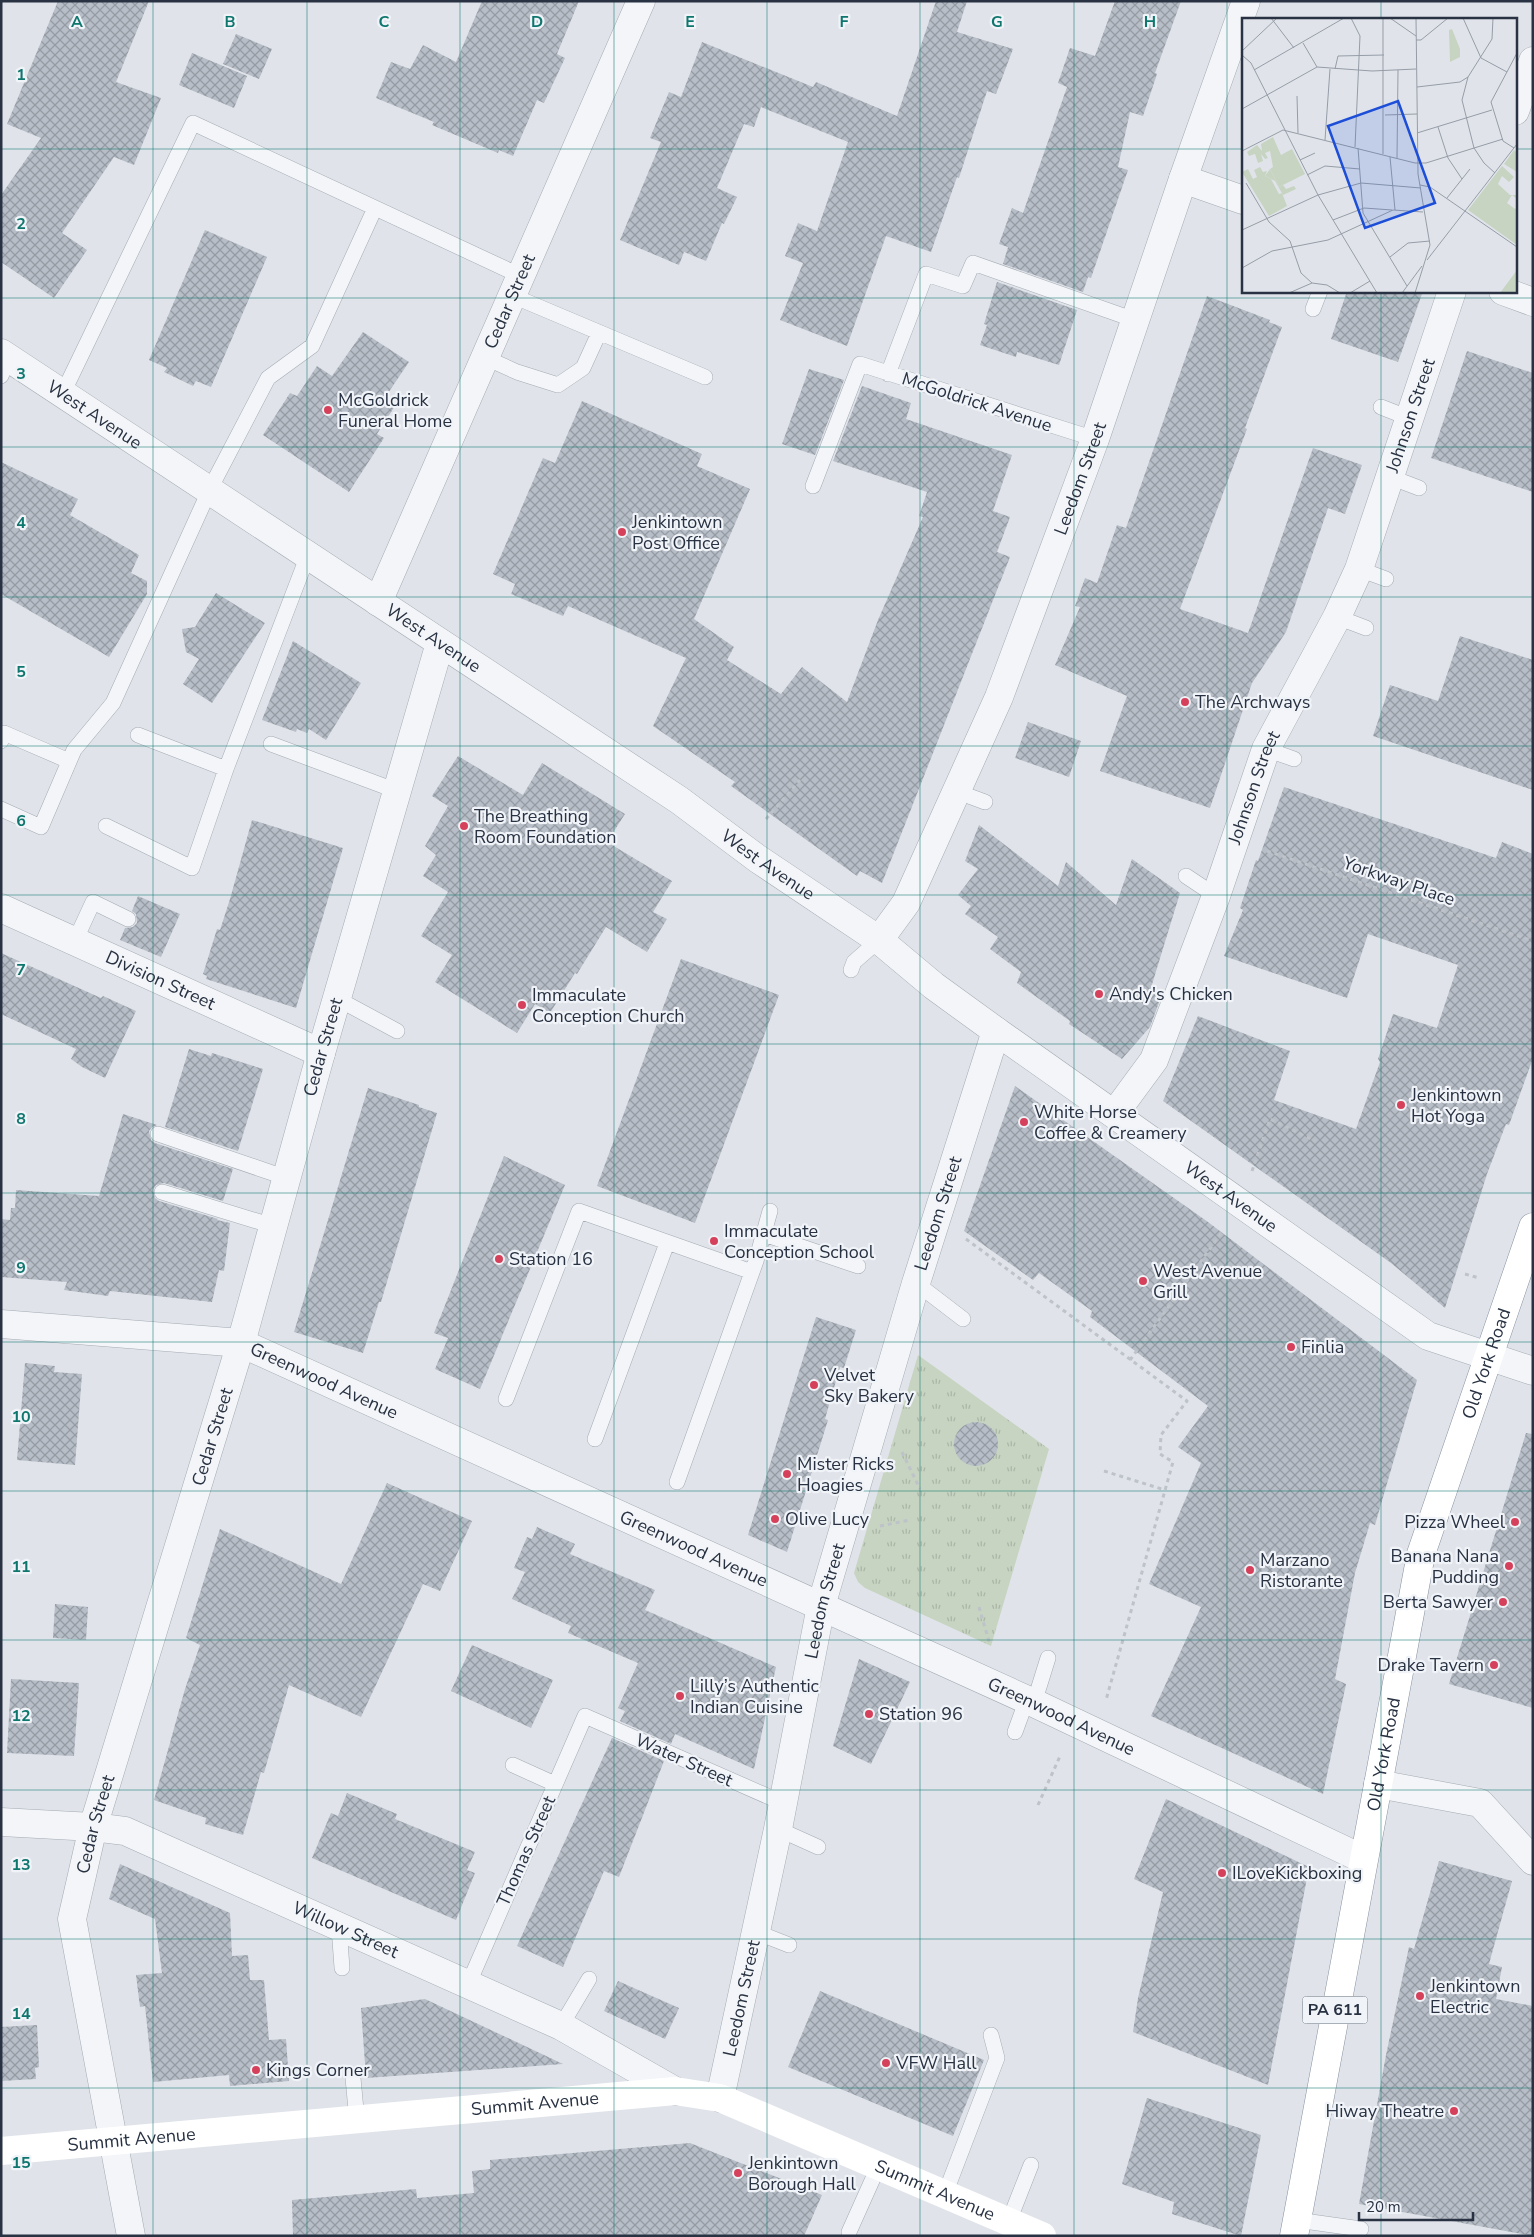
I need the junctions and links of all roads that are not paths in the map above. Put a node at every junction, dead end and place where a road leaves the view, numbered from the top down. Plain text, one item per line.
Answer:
1 (641, 1) edge
2 (1246, 1) edge
3 (1533, 61) edge
4 (1516, 108) edge
5 (1182, 179) junction
6 (1242, 200) edge
7 (375, 208) junction
8 (517, 286) junction
9 (1320, 292) edge
10 (1452, 292) edge
11 (1506, 292) edge
12 (1533, 302) edge
13 (1313, 310) dead end
14 (1135, 320) junction
15 (599, 333) junction
16 (486, 358) junction
17 (4, 362) edge
18 (888, 374) junction
19 (705, 377) dead end
20 (63, 393) junction
21 (1381, 407) dead end
22 (1409, 418) junction
23 (1095, 439) junction
24 (1390, 477) junction
25 (814, 486) dead end
26 (1420, 488) dead end
27 (210, 489) junction
28 (308, 555) junction
29 (1359, 569) junction
30 (1386, 579) dead end
31 (378, 602) junction
32 (1337, 617) junction
33 (1366, 628) dead end
34 (440, 643) junction
35 (138, 735) dead end
36 (1, 741) edge
37 (271, 744) dead end
38 (1266, 749) junction
39 (1294, 759) dead end
40 (69, 761) junction
41 (226, 769) junction
42 (397, 791) junction
43 (958, 792) junction
44 (985, 802) dead end
45 (1, 809) edge
46 (106, 826) dead end
47 (1186, 876) dead end
48 (1216, 896) junction
49 (1, 908) edge
50 (128, 919) dead end
51 (879, 940) junction
52 (75, 941) junction
53 (851, 970) dead end
54 (336, 998) junction
55 (996, 1030) junction
56 (396, 1031) dead end
57 (321, 1053) junction
58 (1115, 1113) junction
59 (158, 1134) dead end
60 (287, 1178) junction
61 (162, 1192) dead end
62 (770, 1211) dead end
63 (273, 1226) junction
64 (1533, 1227) edge
65 (764, 1234) junction
66 (667, 1242) junction
67 (858, 1266) dead end
68 (752, 1272) junction
69 (916, 1283) junction
70 (963, 1319) dead end
71 (1, 1324) edge
72 (242, 1343) junction
73 (1488, 1357) junction
74 (1533, 1372) edge
75 (506, 1399) dead end
76 (595, 1439) dead end
77 (676, 1482) dead end
78 (821, 1606) junction
79 (1048, 1658) dead end
80 (1030, 1701) junction
81 (585, 1716) joint
82 (1015, 1732) dead end
83 (513, 1765) dead end
84 (555, 1784) junction
85 (1378, 1784) junction
86 (783, 1802) junction
87 (1, 1822) edge
88 (93, 1827) junction
89 (778, 1829) junction
90 (818, 1847) dead end
91 (1529, 1850) edge
92 (1363, 1858) junction
93 (338, 1927) junction
94 (756, 1932) junction
95 (789, 1946) dead end
96 (342, 1968) dead end
97 (588, 1979) dead end
98 (468, 1985) junction
99 (560, 2026) junction
100 (991, 2035) dead end
101 (353, 2078) dead end
102 (675, 2091) junction
103 (720, 2098) junction
104 (357, 2120) junction
105 (112, 2141) junction
106 (1, 2151) edge
107 (879, 2165) junction
108 (1030, 2165) dead end
109 (945, 2194) junction
110 (1009, 2222) junction
111 (1296, 2228) edge
112 (1361, 2229) dead end
113 (849, 2232) dead end
114 (131, 2236) edge
115 (1042, 2236) edge

1 - 8 street, Cedar Street
2 - 5 street, Leedom Street
3 - 4 street
5 - 6 street
5 - 14 street, Leedom Street
7 - 8 lane
7 - 20 lane
7 - 27 lane
8 - 15 lane
8 - 16 street, Cedar Street
9 - 13 lane
10 - 22 street, Johnson Street
11 - 12 street
14 - 18 lane
14 - 23 street, Leedom Street
15 - 16 lane
15 - 19 lane
16 - 31 street, Cedar Street
17 - 20 street, West Avenue
18 - 23 lane, McGoldrick Avenue
18 - 25 lane, McGoldrick Avenue
20 - 27 street, West Avenue
21 - 22 lane
22 - 24 street, Johnson Street
23 - 43 street, Leedom Street
24 - 26 lane
24 - 29 street, Johnson Street
27 - 28 street, West Avenue
27 - 40 lane
28 - 31 street, West Avenue
28 - 41 lane
29 - 30 lane
29 - 32 street, Johnson Street
31 - 34 street, West Avenue
32 - 33 lane
32 - 38 street, Johnson Street
34 - 42 street, Cedar Street
34 - 51 street, West Avenue
35 - 41 lane
36 - 40 lane
37 - 42 lane
38 - 39 lane
38 - 48 street, Johnson Street
40 - 45 lane
41 - 46 lane
42 - 54 street, Cedar Street
43 - 44 lane
43 - 51 street, Leedom Street
47 - 48 lane
48 - 58 street, Johnson Street
49 - 52 street, Division Street
50 - 52 lane
51 - 53 lane
51 - 55 street, West Avenue
52 - 57 street, Division Street
54 - 56 lane
54 - 57 street, Cedar Street
55 - 58 street, West Avenue
55 - 69 street, Leedom Street
57 - 60 street, Cedar Street
58 - 73 street, West Avenue
59 - 60 lane
60 - 63 street, Cedar Street
61 - 63 lane
62 - 65 lane
63 - 72 street, Cedar Street
64 - 73 main road, Old York Road / PA 611
65 - 67 lane
65 - 68 lane
66 - 68 lane
66 - 75 lane
66 - 76 lane
68 - 77 lane
69 - 70 lane
69 - 78 street, Leedom Street
71 - 72 street, Greenwood Avenue
72 - 78 street, Greenwood Avenue
72 - 88 street, Cedar Street
73 - 74 street, West Avenue
73 - 85 main road, Old York Road / PA 611
78 - 80 street, Greenwood Avenue
78 - 86 street, Leedom Street
79 - 80 lane
80 - 82 lane
80 - 92 street, Greenwood Avenue
81 - 84 lane, Thomas Street
81 - 86 lane, Water Street
83 - 84 lane
84 - 98 lane, Thomas Street
85 - 91 street
85 - 92 main road, Old York Road / PA 611
86 - 89 street, Leedom Street
87 - 88 street, Willow Street
88 - 93 street, Willow Street
88 - 105 street, Cedar Street
89 - 90 lane
89 - 94 street, Leedom Street
92 - 111 main road, Old York Road / PA 611
93 - 96 lane
93 - 98 street, Willow Street
94 - 95 lane
94 - 103 street, Leedom Street
97 - 99 lane
98 - 99 street, Willow Street
99 - 102 street, Willow Street
100 - 109 lane
101 - 104 lane
102 - 103 main road, Summit Avenue
102 - 104 main road, Summit Avenue
103 - 107 main road, Summit Avenue
104 - 105 main road, Summit Avenue
105 - 106 main road, Summit Avenue
105 - 114 street, Cedar Street
107 - 109 main road, Summit Avenue
107 - 113 lane
108 - 110 lane
109 - 110 main road, Summit Avenue
110 - 115 main road, Summit Avenue
111 - 112 lane

